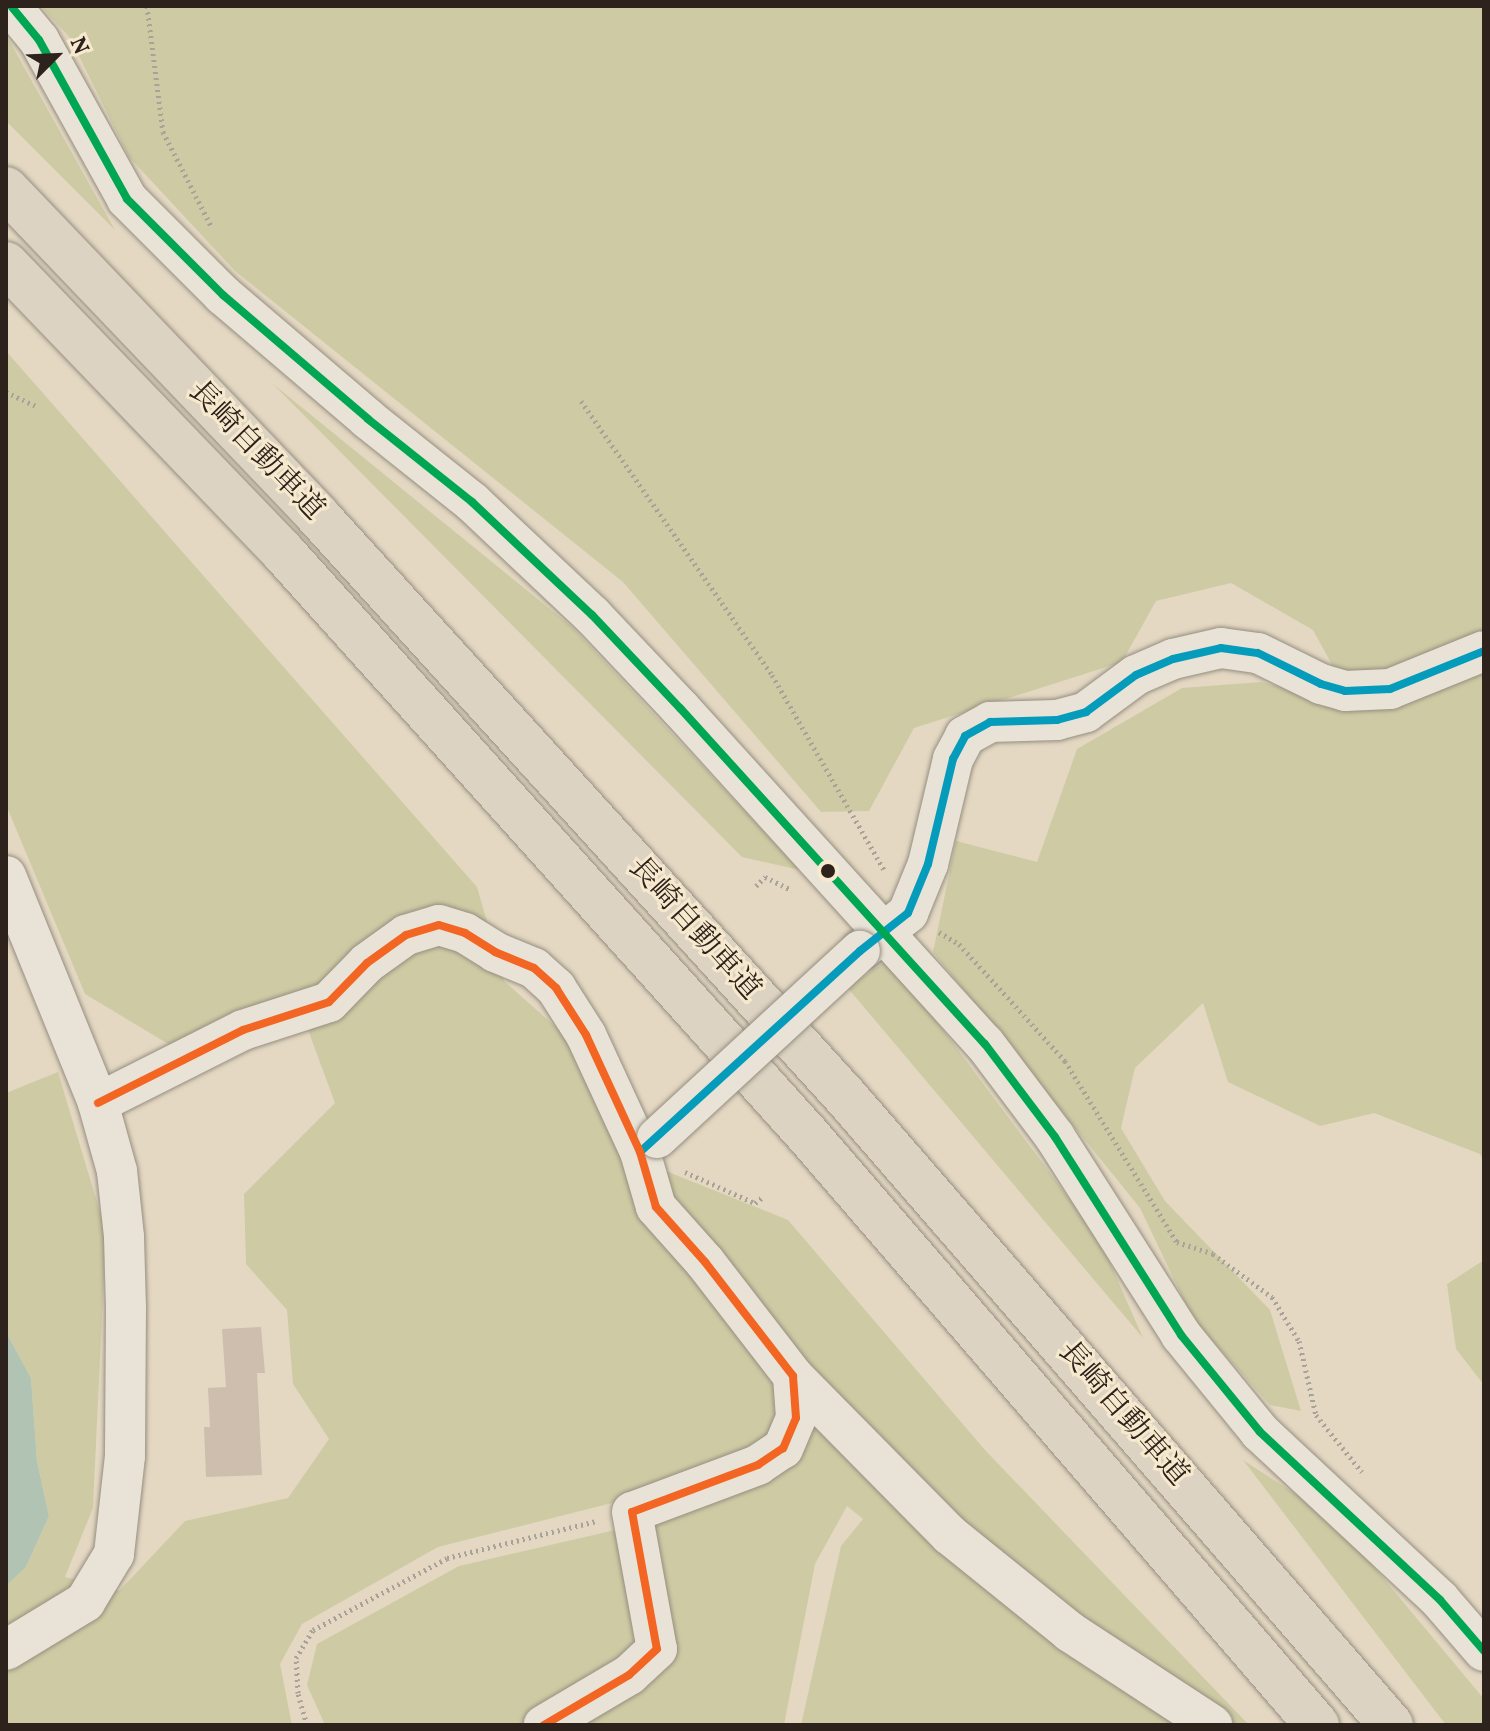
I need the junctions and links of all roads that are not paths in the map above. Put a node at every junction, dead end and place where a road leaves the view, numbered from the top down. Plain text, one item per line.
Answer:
1 (11, 6) edge
2 (6, 189) edge
3 (6, 264) edge
4 (1484, 651) edge
5 (6, 876) edge
6 (872, 942) junction
7 (98, 1103) junction
8 (649, 1145) junction
9 (793, 1376) junction
10 (6, 1650) edge
11 (1484, 1651) edge
12 (544, 1725) edge
13 (1212, 1725) edge
14 (1317, 1725) edge
15 (1391, 1725) edge

1 - 6 street
2 - 15 highway, 長崎自動車道
3 - 14 highway, 長崎自動車道
4 - 6 street
5 - 7 street
6 - 8 street, bridge
6 - 11 street
7 - 8 street
7 - 10 street
8 - 9 street
9 - 12 street
9 - 13 street

